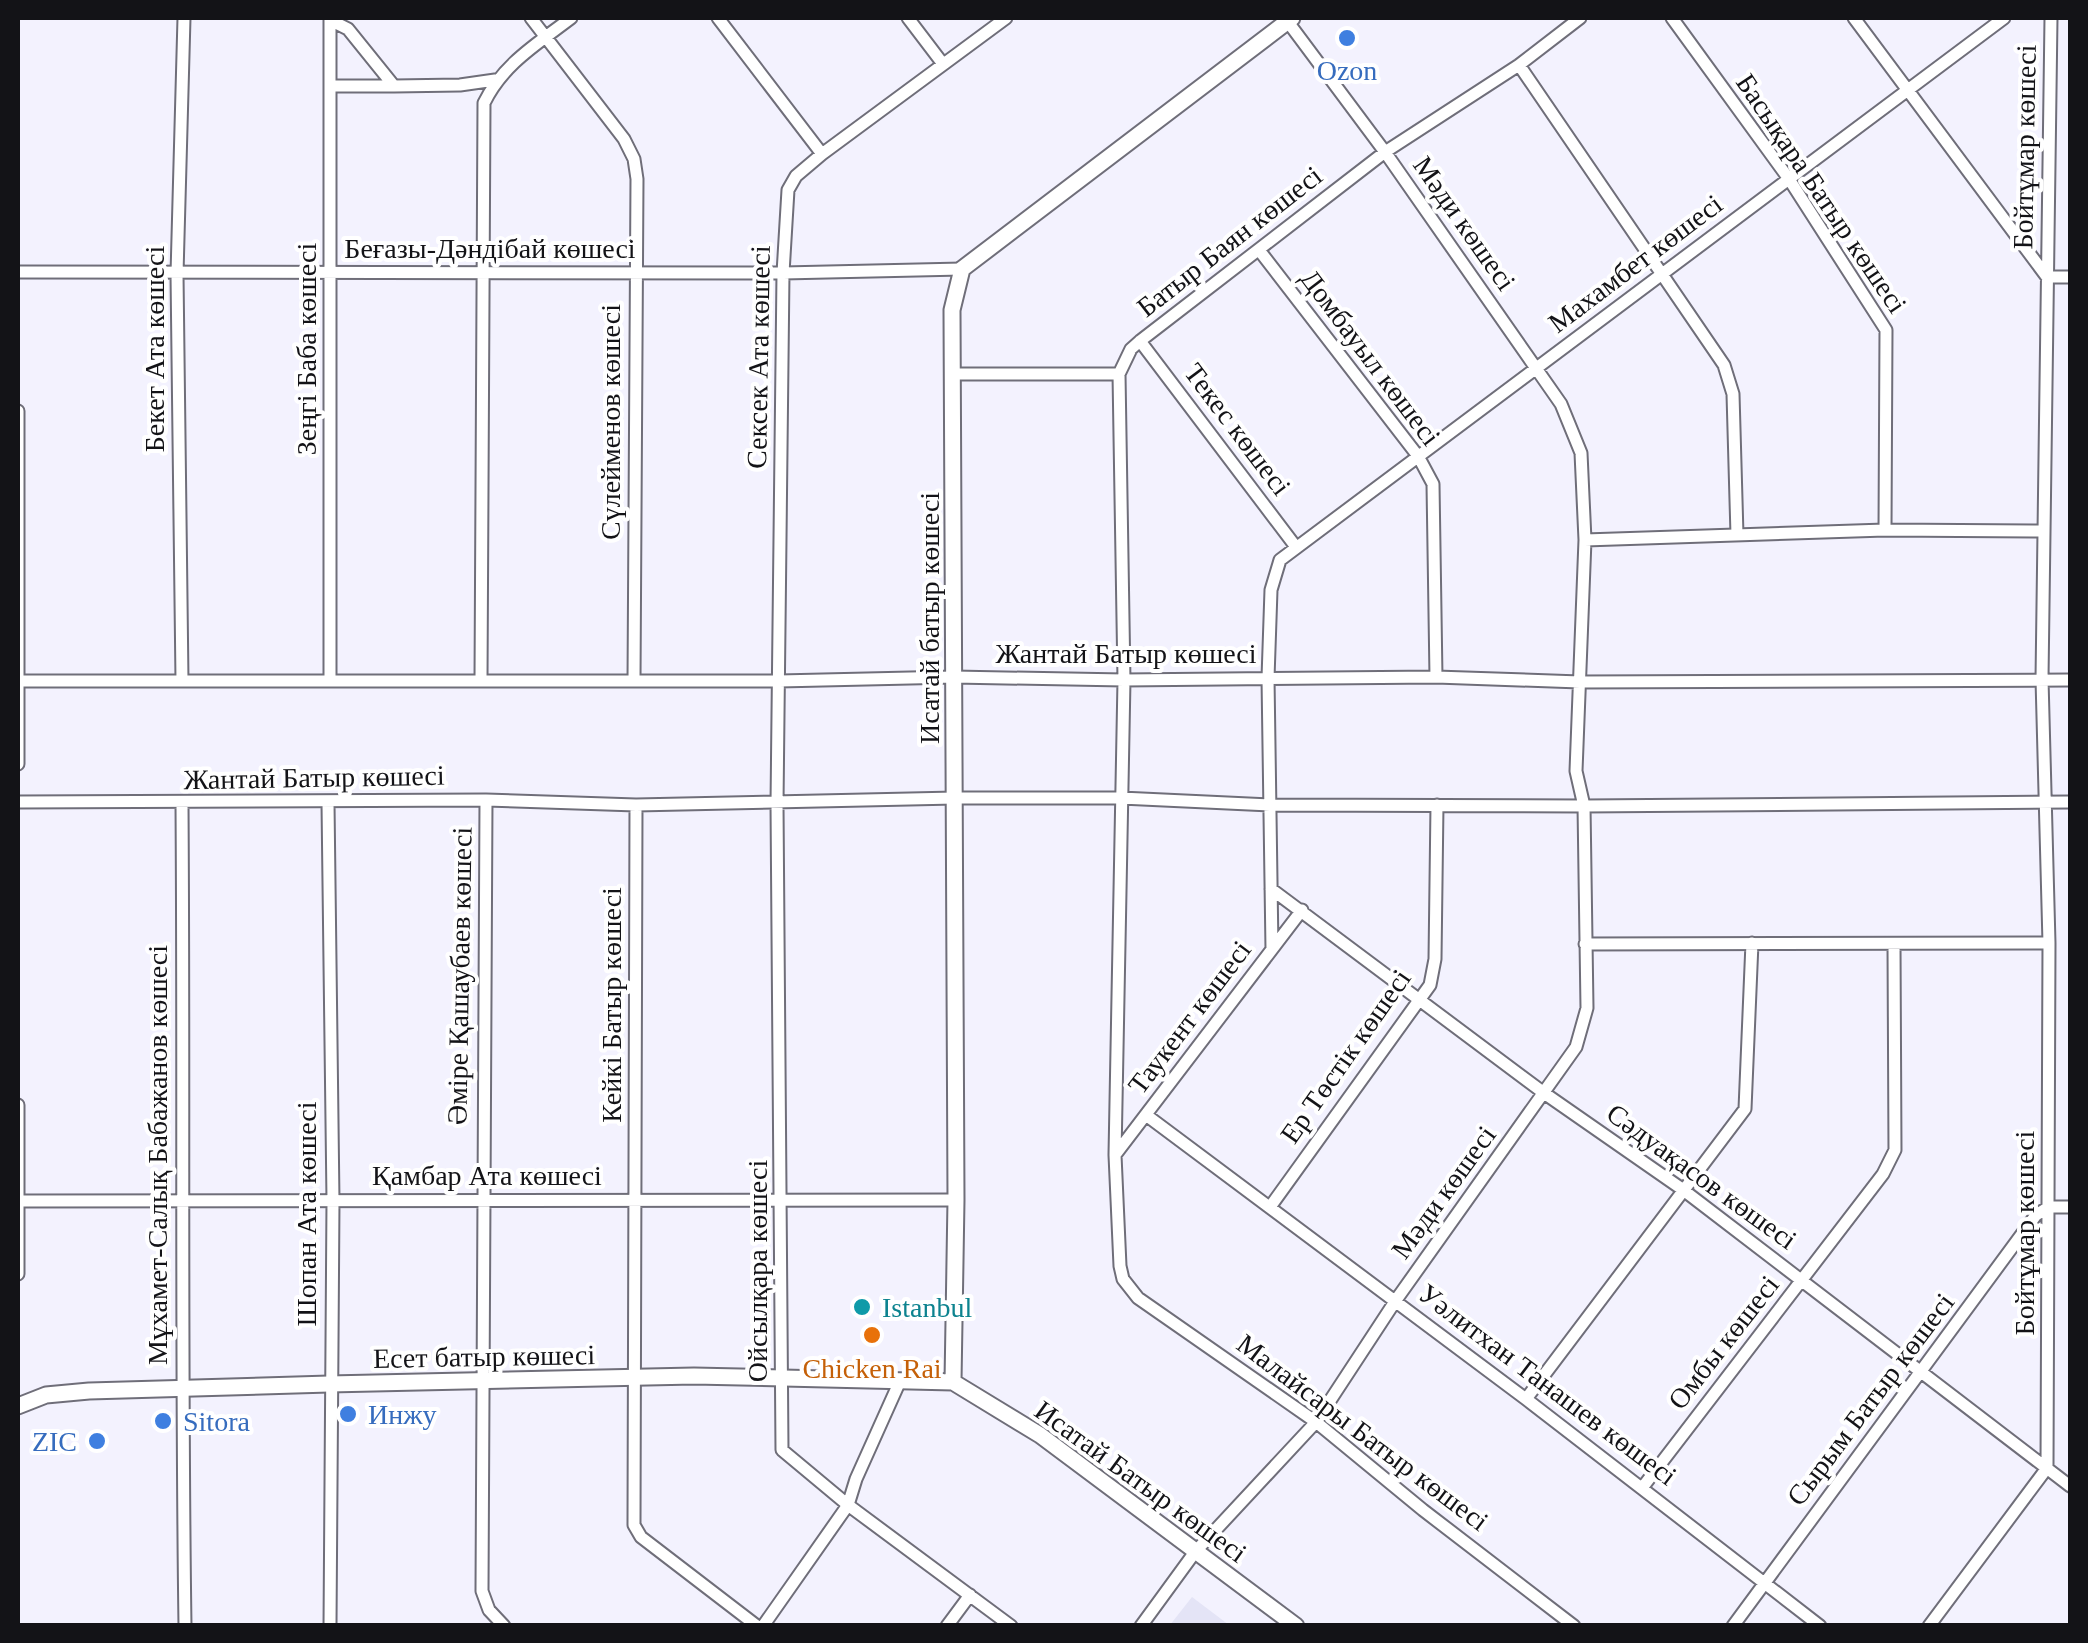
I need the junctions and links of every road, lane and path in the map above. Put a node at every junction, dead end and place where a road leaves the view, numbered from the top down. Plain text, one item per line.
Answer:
1 (184, 18) edge
2 (531, 18) edge
3 (571, 18) edge
4 (718, 18) edge
5 (908, 18) edge
6 (1006, 18) edge
7 (1580, 18) edge
8 (1672, 18) edge
9 (1854, 18) edge
10 (2004, 18) edge
11 (2051, 18) edge
12 (331, 19) edge
13 (1288, 19) edge
14 (546, 37) junction
15 (943, 64) junction
16 (1519, 65) junction
17 (495, 80) junction
18 (332, 86) junction
19 (394, 86) junction
20 (1906, 90) junction
21 (1385, 152) junction
22 (822, 154) junction
23 (1789, 179) junction
24 (1259, 250) junction
25 (962, 269) junction
26 (18, 272) edge
27 (332, 272) junction
28 (482, 273) junction
29 (636, 273) junction
30 (783, 273) junction
31 (177, 274) junction
32 (1660, 275) junction
33 (2047, 277) junction
34 (2070, 277) edge
35 (1140, 340) junction
36 (1536, 370) junction
37 (952, 374) junction
38 (1119, 374) junction
39 (18, 411) edge
40 (1418, 456) junction
41 (1885, 530) junction
42 (2044, 531) junction
43 (1737, 535) junction
44 (1585, 540) junction
45 (1296, 547) junction
46 (954, 677) junction
47 (1268, 678) junction
48 (1436, 678) junction
49 (2042, 679) junction
50 (182, 680) junction
51 (1124, 680) junction
52 (2070, 680) edge
53 (330, 681) junction
54 (481, 681) junction
55 (634, 681) junction
56 (19, 682) edge
57 (779, 682) junction
58 (1580, 682) junction
59 (18, 764) edge
60 (954, 798) junction
61 (1121, 798) junction
62 (486, 800) junction
63 (18, 802) edge
64 (2048, 802) junction
65 (2070, 802) edge
66 (328, 803) junction
67 (182, 804) junction
68 (636, 804) junction
69 (777, 804) junction
70 (1270, 805) junction
71 (1437, 805) junction
72 (1584, 806) junction
73 (1272, 889) junction
74 (1302, 910) junction
75 (1752, 943) junction
76 (1585, 944) junction
77 (1894, 944) junction
78 (2049, 944) junction
79 (1272, 950) junction
80 (1421, 1000) junction
81 (1544, 1093) junction
82 (18, 1105) edge
83 (1146, 1116) junction
84 (1115, 1155) junction
85 (1682, 1190) junction
86 (635, 1199) junction
87 (185, 1200) junction
88 (482, 1200) junction
89 (782, 1200) junction
90 (956, 1200) junction
91 (18, 1201) edge
92 (333, 1201) junction
93 (1270, 1206) junction
94 (2049, 1207) junction
95 (2070, 1207) edge
96 (18, 1274) edge
97 (1802, 1280) junction
98 (1396, 1300) junction
99 (1922, 1372) junction
100 (783, 1377) junction
101 (634, 1378) junction
102 (482, 1381) junction
103 (900, 1381) junction
104 (953, 1382) junction
105 (330, 1384) junction
106 (181, 1388) junction
107 (1526, 1399) junction
108 (18, 1406) edge
109 (1316, 1422) junction
110 (2047, 1468) junction
111 (2070, 1486) edge
112 (1642, 1488) junction
113 (848, 1505) junction
114 (1195, 1552) junction
115 (1763, 1582) junction
116 (970, 1595) junction
117 (185, 1626) edge
118 (330, 1626) edge
119 (504, 1626) edge
120 (760, 1626) edge
121 (947, 1626) edge
122 (1012, 1626) edge
123 (1142, 1626) edge
124 (1296, 1626) edge
125 (1574, 1626) edge
126 (1733, 1626) edge
127 (1820, 1626) edge
128 (1928, 1626) edge

1 - 31 street, Бекет Ата көшесі
2 - 14 street, Сүлейменов көшесі
3 - 14 street
4 - 22 street
5 - 15 street
6 - 15 street, Сексек Ата көшесі
7 - 16 street, Батыр Баян көшесі
8 - 23 street, Басықара Батыр көшесі
9 - 20 street
10 - 20 street, Махамбет көшесі
11 - 33 street, Бойтұмар көшесі
12 - 18 street, Зеңгі Баба көшесі
12 - 19 street
13 - 21 street, Мәди көшесі
13 - 25 street
14 - 17 street
14 - 29 street, Сүлейменов көшесі
15 - 22 street, Сексек Ата көшесі
16 - 21 street, Батыр Баян көшесі
16 - 32 street
17 - 19 street
17 - 28 street
18 - 19 street
18 - 27 street, Зеңгі Баба көшесі
20 - 23 street, Махамбет көшесі
20 - 33 street
21 - 24 street, Батыр Баян көшесі
21 - 36 street, Мәди көшесі
22 - 30 street, Сексек Ата көшесі
23 - 32 street, Махамбет көшесі
23 - 41 street, Басықара Батыр көшесі
24 - 35 street, Батыр Баян көшесі
24 - 40 street, Домбауыл көшесі
25 - 30 street, Беғазы-Дәндібай көшесі
25 - 37 street, Исатай батыр көшесі
26 - 31 street, Беғазы-Дәндібай көшесі
27 - 28 street, Беғазы-Дәндібай көшесі
27 - 31 street, Беғазы-Дәндібай көшесі
27 - 53 street, Зеңгі Баба көшесі
28 - 29 street, Беғазы-Дәндібай көшесі
28 - 54 street
29 - 30 street, Беғазы-Дәндібай көшесі
29 - 55 street, Сүлейменов көшесі
30 - 57 street, Сексек Ата көшесі
31 - 50 street, Бекет Ата көшесі
32 - 36 street, Махамбет көшесі
32 - 43 street
33 - 34 street
33 - 42 street, Бойтұмар көшесі
35 - 38 street, Батыр Баян көшесі
35 - 45 street, Текес көшесі
36 - 40 street, Махамбет көшесі
36 - 44 street, Мәди көшесі
37 - 38 street
37 - 46 street, Исатай батыр көшесі
38 - 51 street
39 - 56 street
40 - 45 street, Махамбет көшесі
40 - 48 street, Домбауыл көшесі
41 - 42 street
41 - 43 street
42 - 49 street, Бойтұмар көшесі
43 - 44 street
44 - 58 street, Мәди көшесі
45 - 47 street
46 - 51 street, Жантай Батыр көшесі
46 - 57 street, Жантай Батыр көшесі
46 - 60 street, Исатай батыр көшесі
47 - 48 street, Жантай Батыр көшесі
47 - 51 street, Жантай Батыр көшесі
47 - 70 street
48 - 58 street, Жантай Батыр көшесі
49 - 52 street, Жантай Батыр көшесі
49 - 58 street, Жантай Батыр көшесі
49 - 64 street, Бойтұмар көшесі
50 - 53 street, Жантай Батыр көшесі
50 - 56 street, Жантай Батыр көшесі
51 - 61 street
53 - 54 street, Жантай Батыр көшесі
54 - 55 street, Жантай Батыр көшесі
55 - 57 street, Жантай Батыр көшесі
56 - 59 street
57 - 69 street, Сексек Ата көшесі
58 - 72 street, Мәди көшесі
60 - 61 street, Жантай Батыр көшесі
60 - 69 street, Жантай Батыр көшесі
60 - 90 street, Исатай батыр көшесі
61 - 70 street, Жантай Батыр көшесі
61 - 84 street, Малайсары Батыр көшесі
62 - 66 street, Жантай Батыр көшесі
62 - 68 street, Жантай Батыр көшесі
62 - 88 street, Әміре Қашаубаев көшесі
63 - 67 street, Жантай Батыр көшесі
64 - 65 street, Жантай Батыр көшесі
64 - 72 street, Жантай Батыр көшесі
64 - 78 street, Бойтұмар көшесі
66 - 67 street, Жантай Батыр көшесі
66 - 92 street, Шопан Ата көшесі
67 - 87 street, Мұхамет-Салық Бабажанов көшесі
68 - 69 street, Жантай Батыр көшесі
68 - 86 street, Кейкі Батыр көшесі
69 - 89 street, Ойсылқара көшесі
70 - 71 street, Жантай Батыр көшесі
70 - 73 street
71 - 72 street, Жантай Батыр көшесі
71 - 80 street, Ер Төстік көшесі
72 - 76 street, Мәди көшесі
73 - 74 street, Сәдуақасов көшесі
73 - 79 street
74 - 79 street, Таукент көшесі
74 - 80 street, Сәдуақасов көшесі
75 - 76 street
75 - 77 street
75 - 85 street
76 - 81 street, Мәди көшесі
77 - 78 street
77 - 97 street, Омбы көшесі
78 - 94 street, Бойтұмар көшесі
79 - 83 street, Таукент көшесі
80 - 81 street, Сәдуақасов көшесі
80 - 93 street, Ер Төстік көшесі
81 - 85 street, Сәдуақасов көшесі
81 - 98 street, Мәди көшесі
82 - 91 street
83 - 84 street, Таукент көшесі
83 - 93 street, Уәлитхан Танашев көшесі
84 - 109 street, Малайсары Батыр көшесі
85 - 97 street, Сәдуақасов көшесі
85 - 107 street
86 - 88 street, Қамбар Ата көшесі
86 - 89 street, Қамбар Ата көшесі
86 - 101 street, Кейкі Батыр көшесі
87 - 91 street, Қамбар Ата көшесі
87 - 92 street, Қамбар Ата көшесі
87 - 106 street, Мұхамет-Салық Бабажанов көшесі
88 - 92 street, Қамбар Ата көшесі
88 - 102 street, Әміре Қашаубаев көшесі
89 - 90 street, Қамбар Ата көшесі
89 - 100 street, Ойсылқара көшесі
90 - 104 street, Исатай батыр көшесі
91 - 96 street
92 - 105 street, Шопан Ата көшесі
93 - 98 street, Уәлитхан Танашев көшесі
94 - 95 street
94 - 99 street, Сырым Батыр көшесі
94 - 110 street, Бойтұмар көшесі
97 - 99 street, Сәдуақасов көшесі
97 - 112 street, Омбы көшесі
98 - 107 street, Уәлитхан Танашев көшесі
98 - 109 street, Мәди көшесі
99 - 110 street, Сәдуақасов көшесі
99 - 115 street, Сырым Батыр көшесі
100 - 101 street, Есет батыр көшесі
100 - 103 street, Есет батыр көшесі
100 - 113 street, Ойсылқара көшесі
101 - 102 street, Есет батыр көшесі
101 - 120 street, Кейкі Батыр көшесі
102 - 105 street, Есет батыр көшесі
102 - 119 street, Әміре Қашаубаев көшесі
103 - 104 street, Есет батыр көшесі
103 - 113 street
104 - 114 street, Исатай Батыр көшесі
105 - 106 street, Есет батыр көшесі
105 - 118 street, Шопан Ата көшесі
106 - 108 street, Есет батыр көшесі
106 - 117 street, Мұхамет-Салық Бабажанов көшесі
107 - 112 street, Уәлитхан Танашев көшесі
109 - 114 street, Мәди көшесі
109 - 125 street, Малайсары Батыр көшесі
110 - 111 street, Сәдуақасов көшесі
110 - 128 street
112 - 115 street, Уәлитхан Танашев көшесі
113 - 116 street, Ойсылқара көшесі
113 - 120 street
114 - 123 street, Мәди көшесі
114 - 124 street, Исатай Батыр көшесі
115 - 126 street, Сырым Батыр көшесі
115 - 127 street, Уәлитхан Танашев көшесі
116 - 121 street
116 - 122 street, Ойсылқара көшесі

